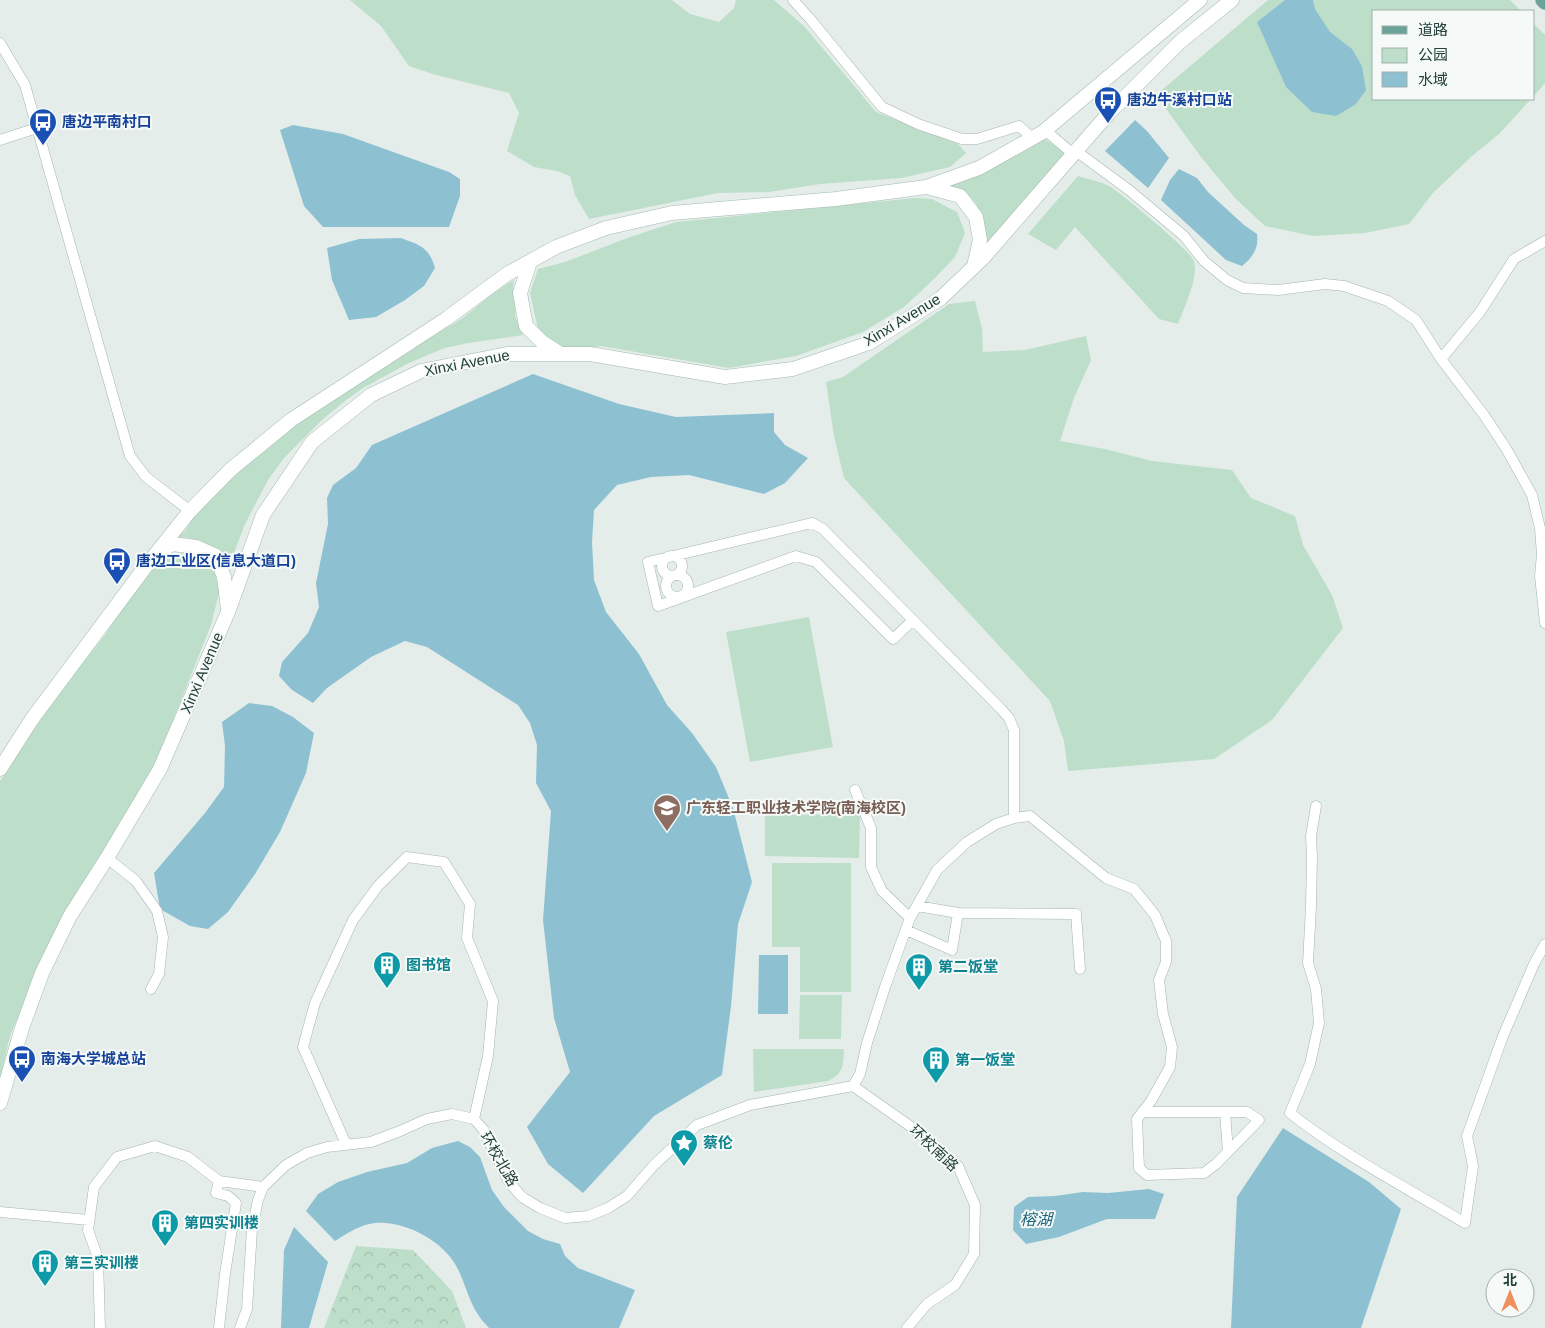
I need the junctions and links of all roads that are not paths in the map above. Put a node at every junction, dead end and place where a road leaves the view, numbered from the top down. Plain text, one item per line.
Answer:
1 (793, 0) edge
2 (1200, 0) edge
3 (1232, 0) edge
4 (0, 43) edge
5 (38, 128) junction
6 (1045, 130) junction
7 (1032, 138) junction
8 (0, 140) edge
9 (1074, 153) junction
10 (926, 187) junction
11 (1545, 241) edge
12 (530, 262) junction
13 (974, 267) junction
14 (560, 354) junction
15 (1441, 359) junction
16 (190, 511) junction
17 (156, 553) junction
18 (670, 556) junction
19 (674, 576) junction
20 (680, 597) junction
21 (228, 612) junction
22 (913, 620) junction
23 (1545, 623) edge
24 (0, 770) edge
25 (855, 790) dead end
26 (1316, 806) dead end
27 (1014, 818) junction
28 (107, 858) junction
29 (917, 906) junction
30 (958, 913) junction
31 (910, 918) junction
32 (906, 930) junction
33 (1545, 944) edge
34 (1080, 968) dead end
35 (151, 989) dead end
36 (853, 1086) junction
37 (0, 1103) edge
38 (1142, 1112) junction
39 (1226, 1112) junction
40 (474, 1119) junction
41 (346, 1144) junction
42 (1228, 1152) junction
43 (219, 1181) junction
44 (263, 1188) junction
45 (0, 1212) edge
46 (89, 1220) junction
47 (100, 1328) edge
48 (219, 1328) edge
49 (240, 1328) edge
50 (907, 1328) edge

1 - 7 street
2 - 6 main road
3 - 9 main road, Xinxi Avenue
4 - 5 street
5 - 8 street
5 - 16 street
6 - 7 main road
6 - 9 street
7 - 10 main road
9 - 13 main road, Xinxi Avenue
9 - 15 street
10 - 12 main road
10 - 13 main road
11 - 15 street
12 - 14 main road
12 - 16 main road
13 - 14 main road, Xinxi Avenue
14 - 21 main road, Xinxi Avenue
15 - 23 street
16 - 17 main road
17 - 21 main road
17 - 24 main road
18 - 19 street
18 - 20 street
18 - 22 street
19 - 20 street
19 - 20 street
20 - 22 street
21 - 28 main road, Xinxi Avenue
22 - 27 street
25 - 31 street
26 - 33 street
27 - 29 street
27 - 38 street
28 - 35 street
28 - 37 main road, Xinxi Avenue
29 - 30 street
29 - 31 street
30 - 32 street
30 - 34 street
31 - 32 street
32 - 36 street
36 - 40 street, 环校北路
36 - 50 street, 环校南路
38 - 39 street
38 - 42 street
39 - 42 street
39 - 42 street
40 - 41 street, 环校北路
40 - 41 street
41 - 44 street, 环校北路
43 - 44 street
43 - 46 street
43 - 48 street
44 - 49 street, 环校北路
45 - 46 street
46 - 47 street

